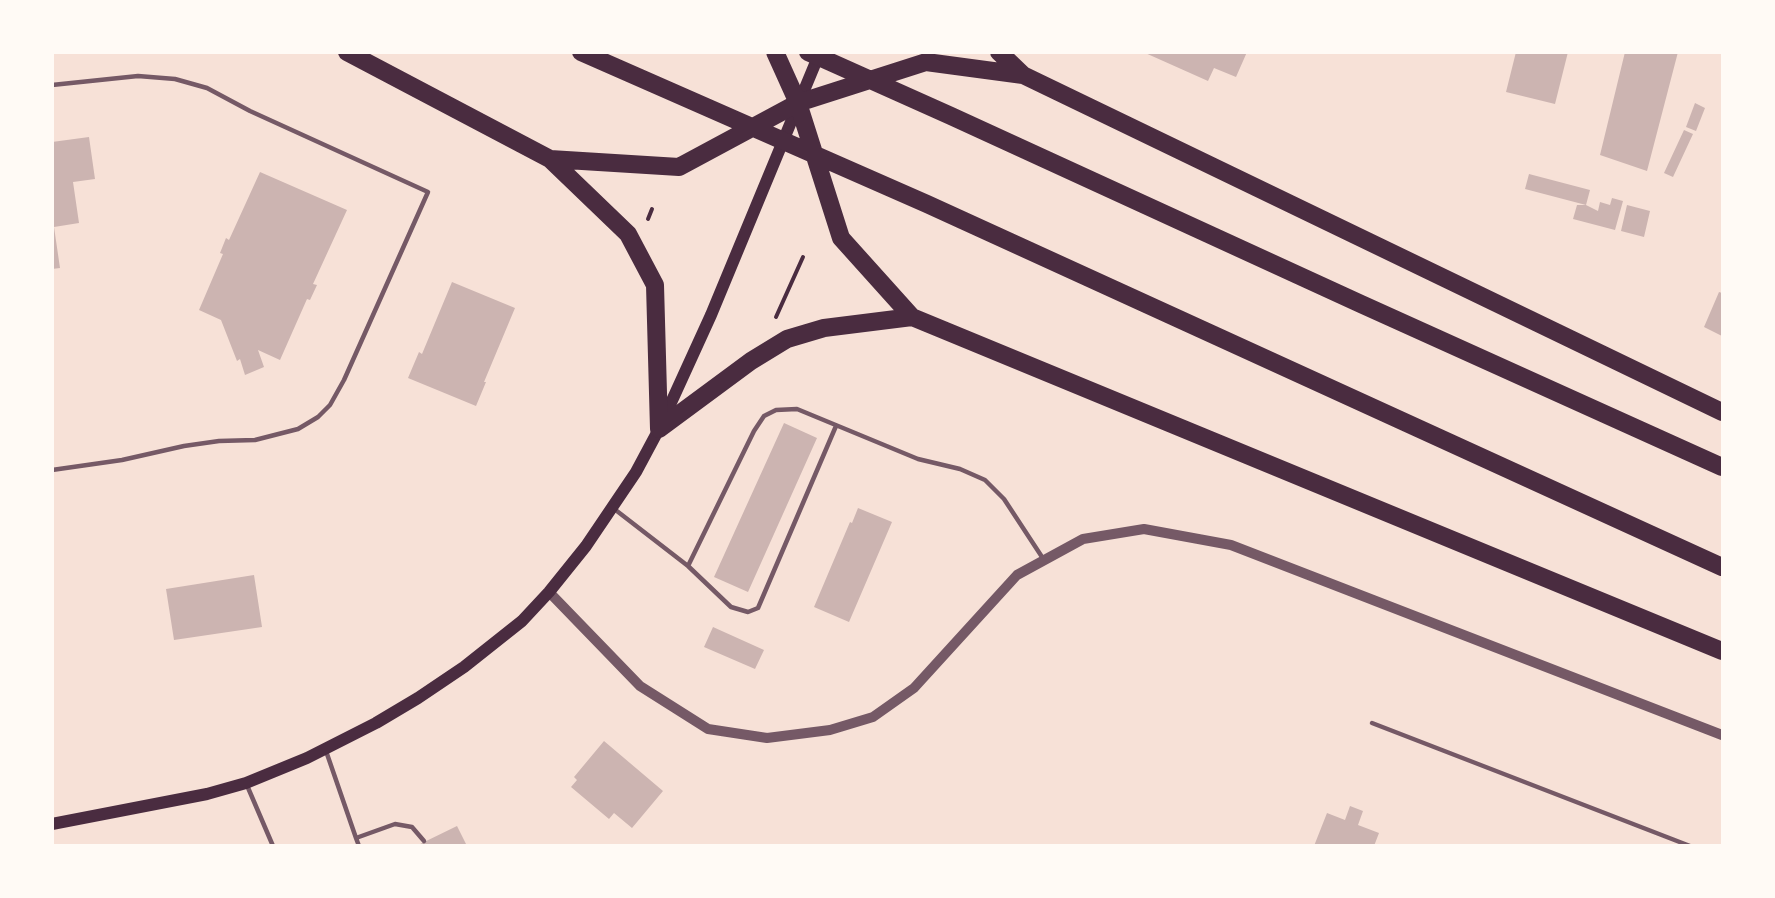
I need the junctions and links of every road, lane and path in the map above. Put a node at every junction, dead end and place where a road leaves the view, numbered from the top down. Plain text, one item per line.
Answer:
1 (347, 52) edge
2 (580, 52) edge
3 (775, 52) edge
4 (808, 52) edge
5 (820, 52) edge
6 (999, 52) edge
7 (1023, 75) junction
8 (52, 85) edge
9 (798, 103) junction
10 (550, 159) junction
11 (803, 257) dead end
12 (912, 316) junction
13 (774, 323) dead end
14 (1722, 412) edge
15 (836, 426) junction
16 (659, 429) junction
17 (1722, 467) edge
18 (52, 470) edge
19 (613, 507) junction
20 (1044, 560) junction
21 (688, 567) junction
22 (1722, 567) edge
23 (549, 592) junction
24 (1722, 651) edge
25 (1372, 723) dead end
26 (1722, 735) edge
27 (325, 748) junction
28 (246, 783) junction
29 (52, 824) edge
30 (356, 838) junction
31 (424, 841) dead end
32 (273, 846) edge
33 (359, 846) edge
34 (1690, 846) edge

1 - 10 highway
2 - 22 highway
3 - 9 highway
4 - 17 highway
5 - 9 main road
6 - 7 highway
7 - 9 highway
7 - 14 highway
8 - 18 lane
9 - 10 highway
9 - 12 highway
9 - 16 main road
10 - 16 highway
11 - 13 path
12 - 16 highway
12 - 24 highway
15 - 20 lane
15 - 21 lane
15 - 21 lane
16 - 19 main road
19 - 21 lane
19 - 23 main road
20 - 23 street
20 - 26 street
23 - 27 main road
25 - 34 lane
27 - 28 main road
27 - 30 lane
28 - 29 main road
28 - 32 lane
30 - 31 lane
30 - 33 lane

